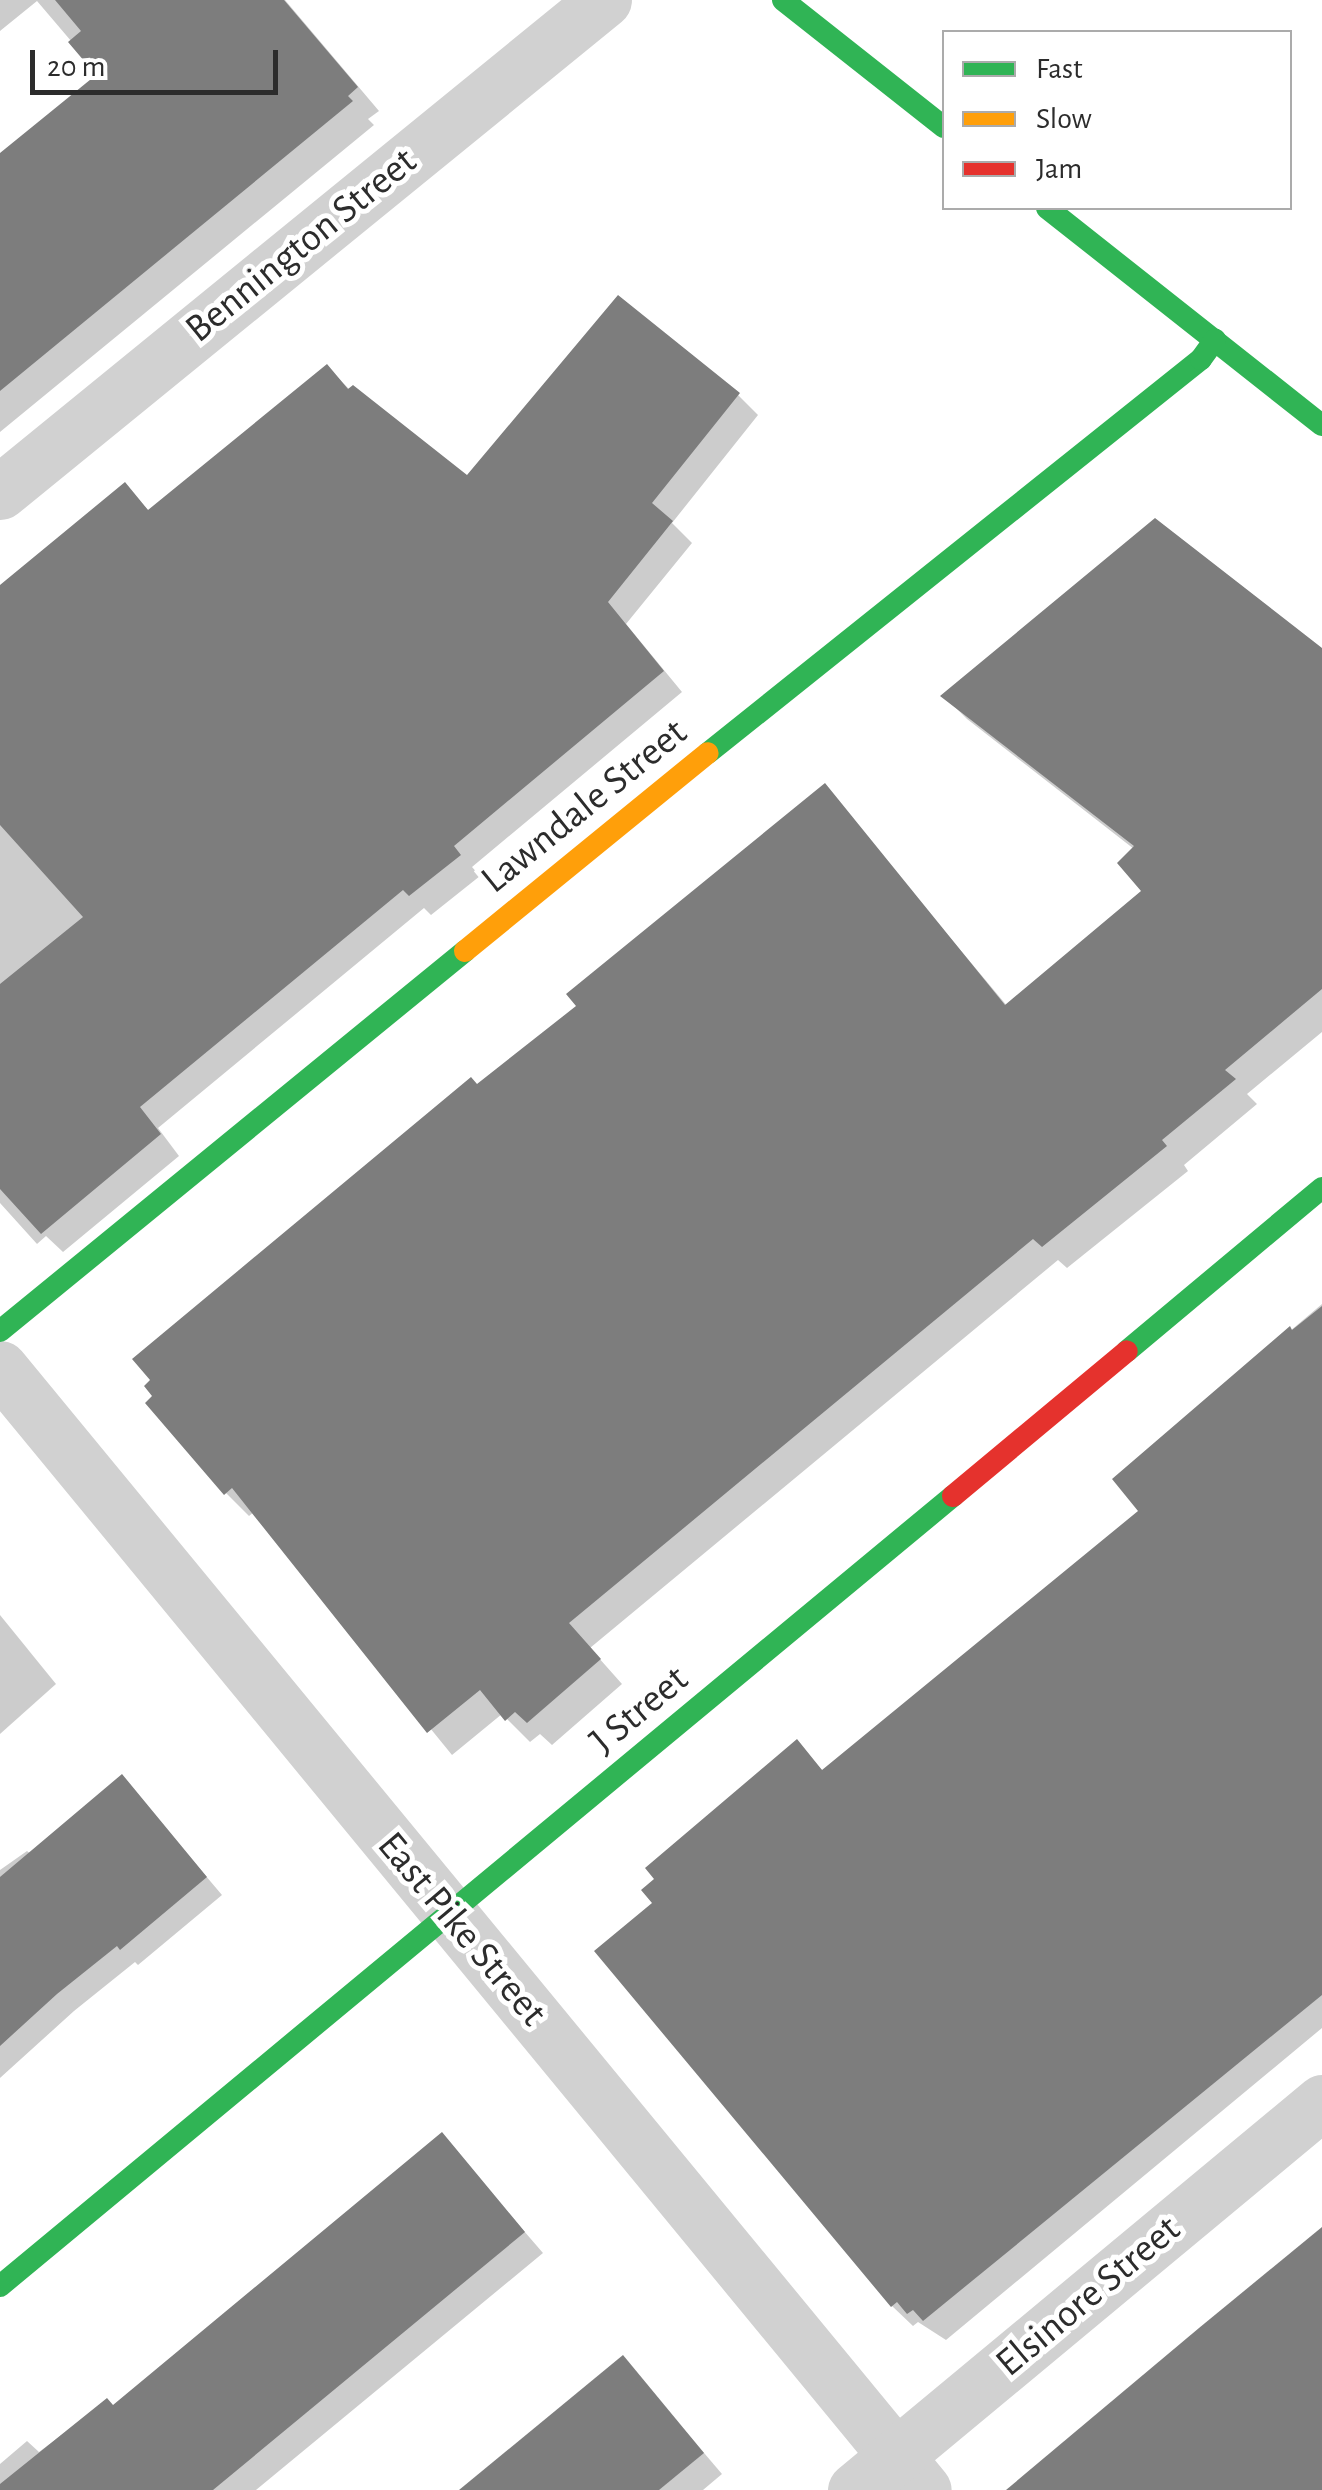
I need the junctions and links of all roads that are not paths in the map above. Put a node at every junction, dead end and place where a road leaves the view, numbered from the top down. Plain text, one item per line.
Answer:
1 (604, 0) edge
2 (783, 0) edge
3 (942, 125) edge
4 (1049, 210) edge
5 (1215, 340) junction
6 (1322, 425) edge
7 (0, 492) edge
8 (1322, 1188) edge
9 (0, 1331) edge
10 (0, 1368) edge
11 (451, 1916) junction
12 (1322, 2102) edge
13 (0, 2286) edge
14 (910, 2473) edge
15 (855, 2490) edge

1 - 7 street, Bennington Street
2 - 3 street
4 - 5 street
5 - 6 street
5 - 9 street, Lawndale Street
8 - 11 street, J Street
10 - 11 street, East Pike Street
11 - 13 street, J Street
11 - 14 street, East Pike Street
12 - 14 street, Elsinore Street
14 - 15 street, Elsinore Street

